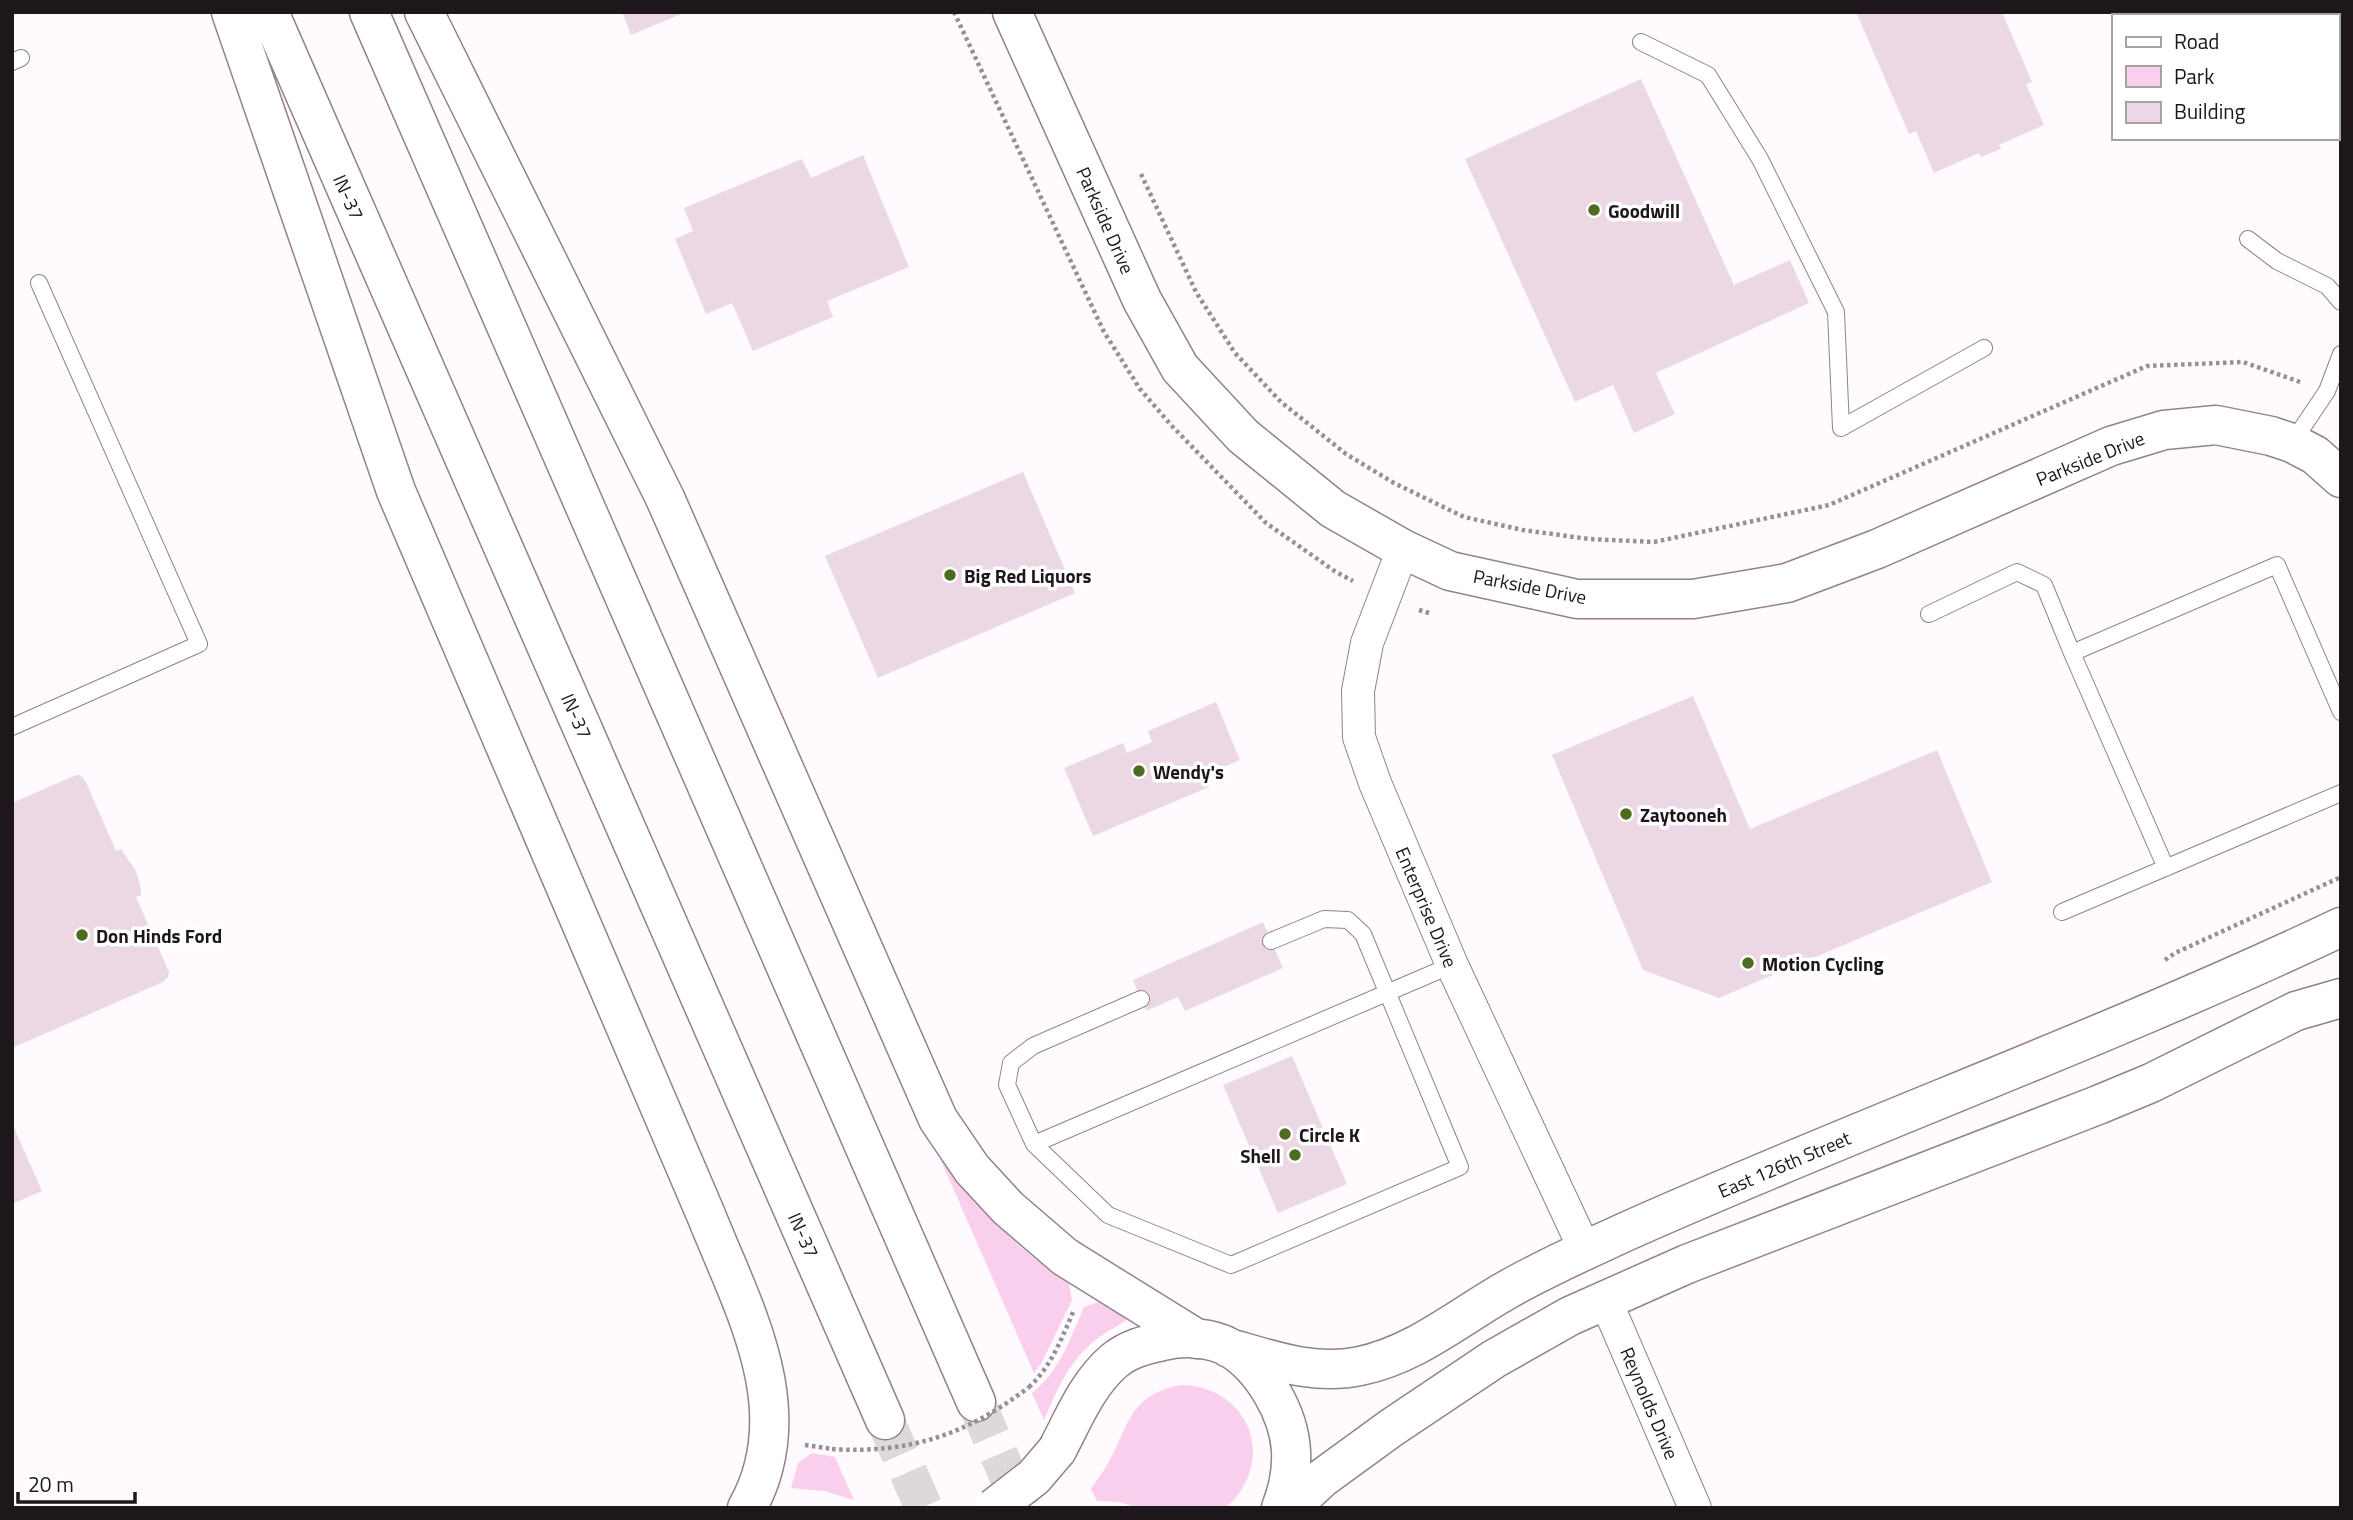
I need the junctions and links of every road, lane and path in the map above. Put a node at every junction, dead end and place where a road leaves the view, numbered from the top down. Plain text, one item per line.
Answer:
1 (231, 12) edge
2 (269, 12) edge
3 (369, 12) edge
4 (424, 12) edge
5 (1012, 12) edge
6 (1641, 42) dead end
7 (1141, 174) dead end
8 (2248, 239) dead end
9 (39, 283) dead end
10 (2341, 302) edge
11 (1984, 348) dead end
12 (2341, 354) edge
13 (2327, 391) junction
14 (2292, 443) junction
15 (2341, 478) edge
16 (1403, 549) junction
17 (1929, 614) dead end
18 (2072, 653) junction
19 (2341, 712) edge
20 (12, 726) edge
21 (2341, 793) edge
22 (2166, 868) junction
23 (2062, 912) dead end
24 (2341, 927) edge
25 (1271, 941) dead end
26 (1452, 965) junction
27 (1386, 994) junction
28 (2341, 998) edge
29 (1140, 999) dead end
30 (1034, 1144) junction
31 (1585, 1250) junction
32 (1095, 1274) junction
33 (1605, 1299) junction
34 (1213, 1343) junction
35 (976, 1402) tunnel mouth
36 (885, 1420) tunnel mouth
37 (832, 1449) dead end
38 (747, 1508) edge
39 (994, 1508) edge
40 (1281, 1508) edge
41 (1290, 1508) edge
42 (1695, 1508) edge

1 - 38 main road
2 - 36 main road, IN-37
3 - 35 main road
4 - 32 main road
5 - 16 main road, Parkside Drive
6 - 11 lane
7 - 13 path
8 - 10 lane
9 - 20 lane
12 - 13 lane
13 - 14 lane
14 - 15 main road, Parkside Drive
14 - 16 main road, Parkside Drive
16 - 26 street, Enterprise Drive
17 - 18 lane
18 - 19 lane
18 - 22 lane
21 - 22 lane
22 - 23 lane
24 - 31 main road, East 126th Street
25 - 27 lane
26 - 27 lane
26 - 31 street, Enterprise Drive
27 - 30 lane
27 - 30 lane
28 - 33 main road
29 - 30 lane
31 - 34 main road, East 126th Street
32 - 34 main road
32 - 37 path, bridge
33 - 41 main road
33 - 42 street, Reynolds Drive
34 - 39 main road, bridge
34 - 40 main road

